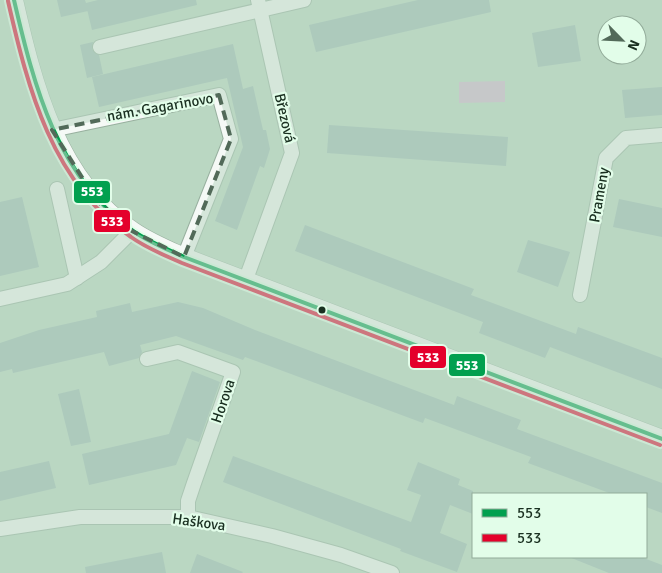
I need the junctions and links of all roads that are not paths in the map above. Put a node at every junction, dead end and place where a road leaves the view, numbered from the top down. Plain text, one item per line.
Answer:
1 (14, 0) edge
2 (304, 0) edge
3 (259, 5) edge
4 (100, 47) dead end
5 (52, 130) junction
6 (662, 135) edge
7 (57, 188) dead end
8 (132, 231) junction
9 (184, 257) junction
10 (77, 278) junction
11 (246, 279) junction
12 (580, 295) dead end
13 (0, 299) edge
14 (147, 360) dead end
15 (662, 438) edge
16 (188, 517) junction
17 (0, 529) edge
18 (392, 573) edge

1 - 5 street
2 - 3 street
3 - 4 street
3 - 11 street, Březová
5 - 8 street
5 - 9 street, nám. Gagarinovo
6 - 12 street, Prameny
7 - 10 street
8 - 9 street
8 - 10 street
9 - 11 street
10 - 13 street
11 - 15 street
14 - 16 street, Horova
16 - 17 street, Haškova
16 - 18 street, Haškova

